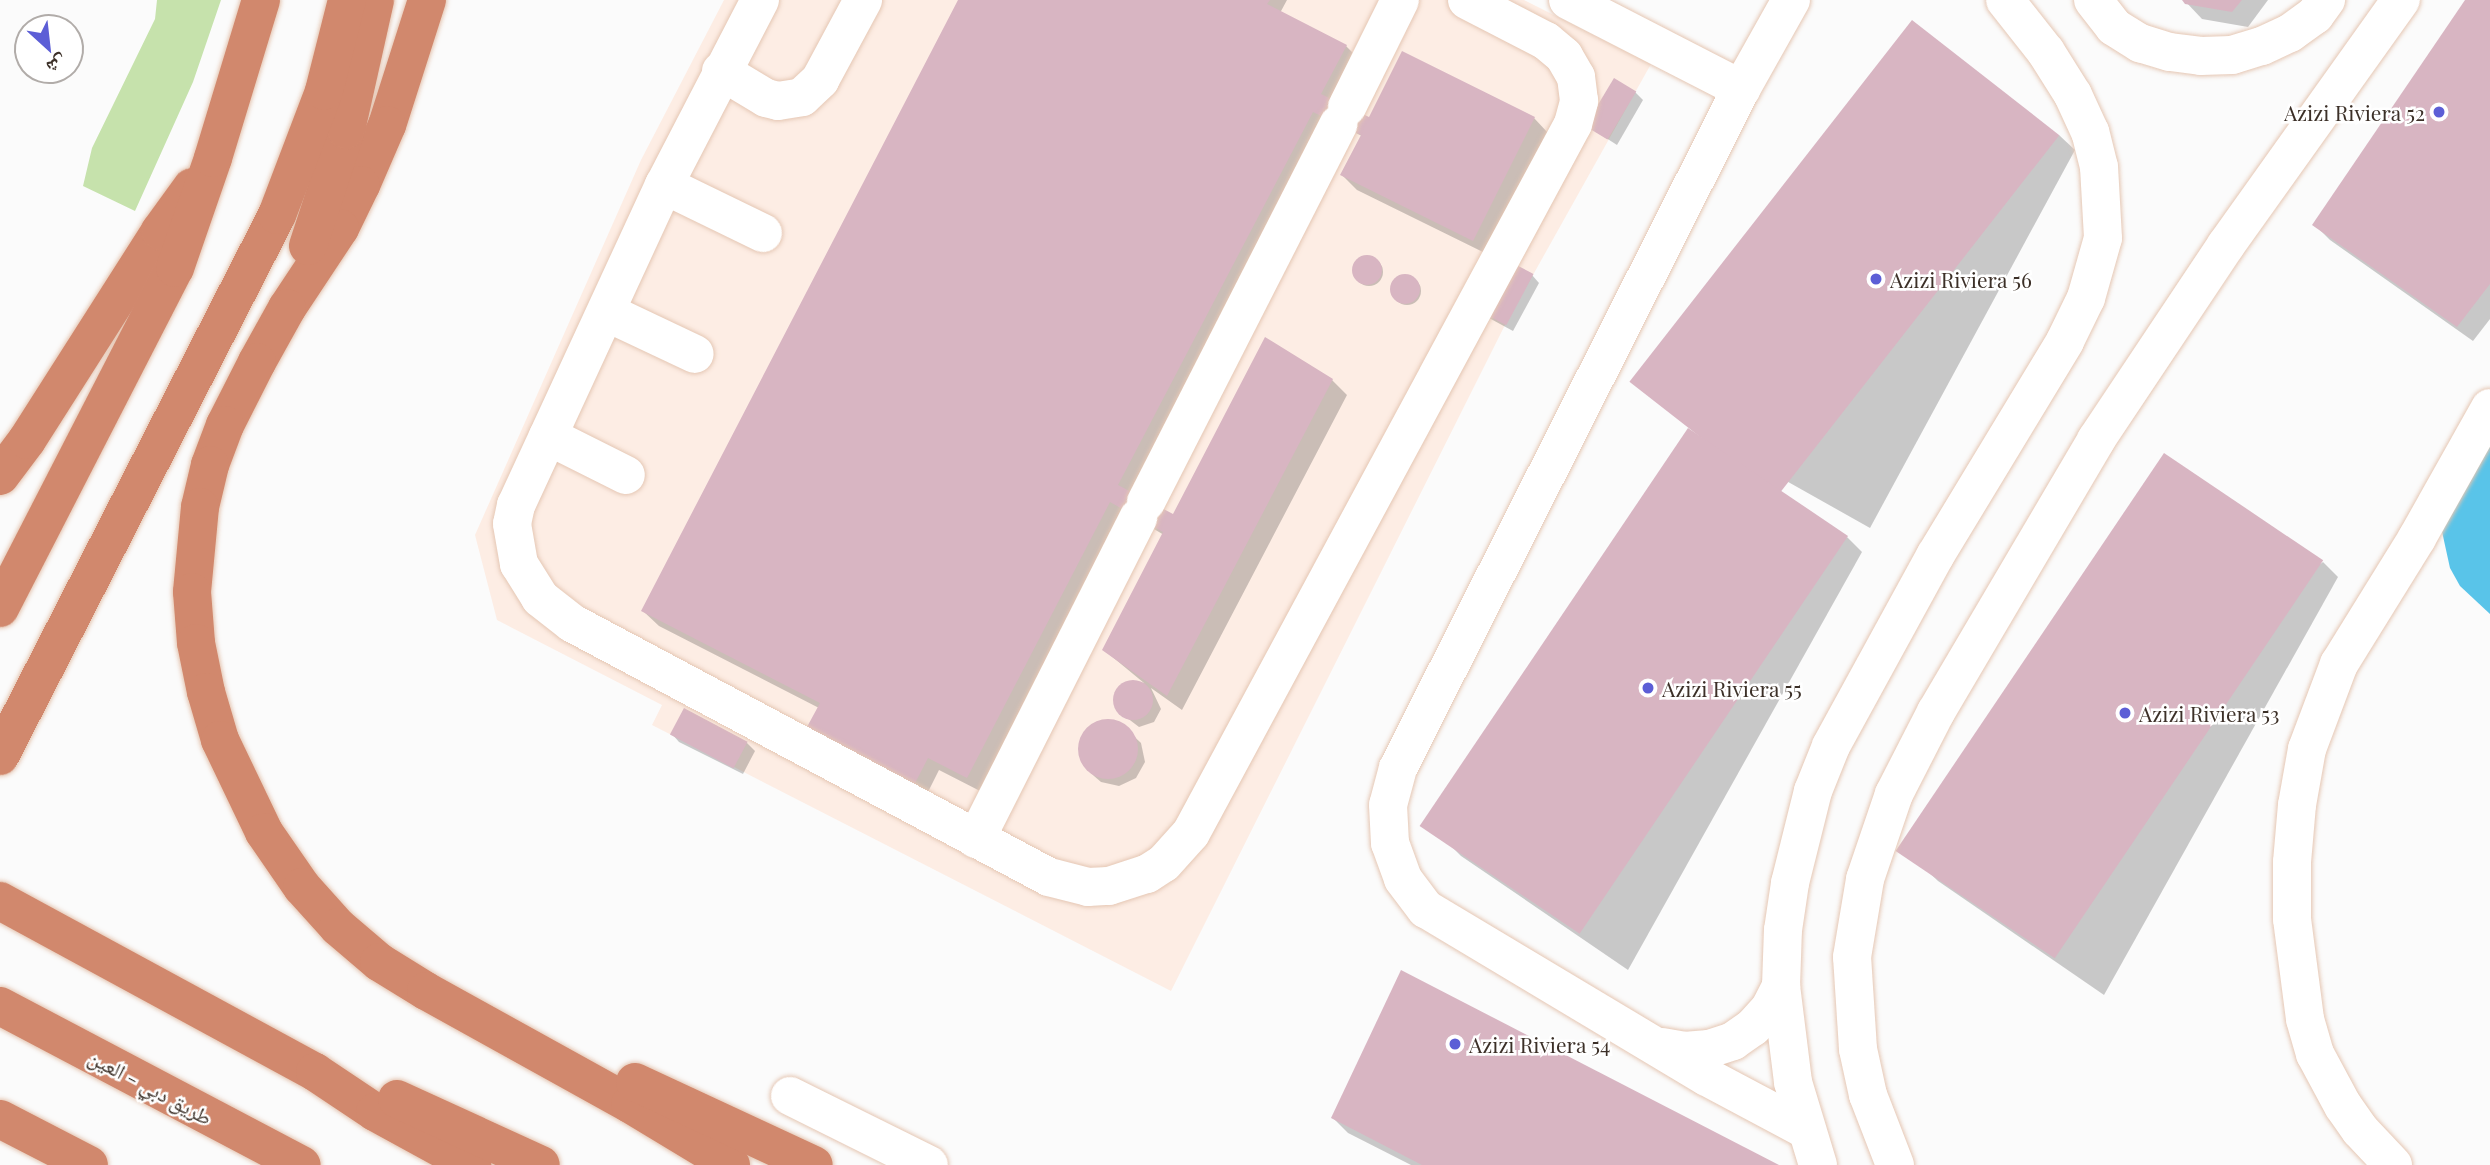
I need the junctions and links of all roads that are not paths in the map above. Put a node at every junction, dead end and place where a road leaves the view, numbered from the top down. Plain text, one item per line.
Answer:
1 (261, 0) edge
2 (347, 0) edge
3 (375, 0) edge
4 (427, 0) edge
5 (761, 0) edge
6 (863, 0) edge
7 (1400, 0) edge
8 (1467, 0) edge
9 (1568, 0) edge
10 (1791, 0) edge
11 (2005, 0) edge
12 (2093, 0) edge
13 (2326, 0) edge
14 (2401, 0) edge
15 (721, 71) junction
16 (1741, 89) junction
17 (214, 158) junction
18 (664, 185) junction
19 (764, 233) dead end
20 (287, 308) junction
21 (606, 312) junction
22 (695, 354) dead end
23 (2490, 408) edge
24 (548, 436) junction
25 (626, 475) dead end
26 (0, 476) edge
27 (0, 608) edge
28 (0, 756) edge
29 (976, 839) junction
30 (0, 901) edge
31 (1781, 986) junction
32 (0, 1006) edge
33 (464, 1010) junction
34 (1660, 1047) junction
35 (315, 1072) junction
36 (790, 1096) dead end
37 (0, 1119) edge
38 (1805, 1129) junction
39 (89, 1165) edge
40 (302, 1165) edge
41 (472, 1165) edge
42 (541, 1165) edge
43 (731, 1165) edge
44 (814, 1165) edge
45 (929, 1165) edge
46 (1818, 1165) edge
47 (1895, 1165) edge
48 (2393, 1165) edge

1 - 17 highway
2 - 28 highway
3 - 20 highway
4 - 20 highway
5 - 15 street
6 - 15 street
7 - 29 street
8 - 29 street
9 - 16 street
10 - 16 street
11 - 31 street
12 - 13 street
14 - 47 street
15 - 18 street
16 - 34 street
17 - 26 highway
17 - 27 highway
18 - 19 street
18 - 21 street
20 - 33 highway
21 - 22 street
21 - 24 street
23 - 48 street
24 - 25 street
24 - 29 street
30 - 35 highway
31 - 34 street
31 - 38 street
32 - 40 highway, طريق دبي - العين
33 - 43 highway
33 - 44 highway
34 - 38 street
35 - 41 highway
35 - 42 highway
36 - 45 street
37 - 39 highway
38 - 46 street

